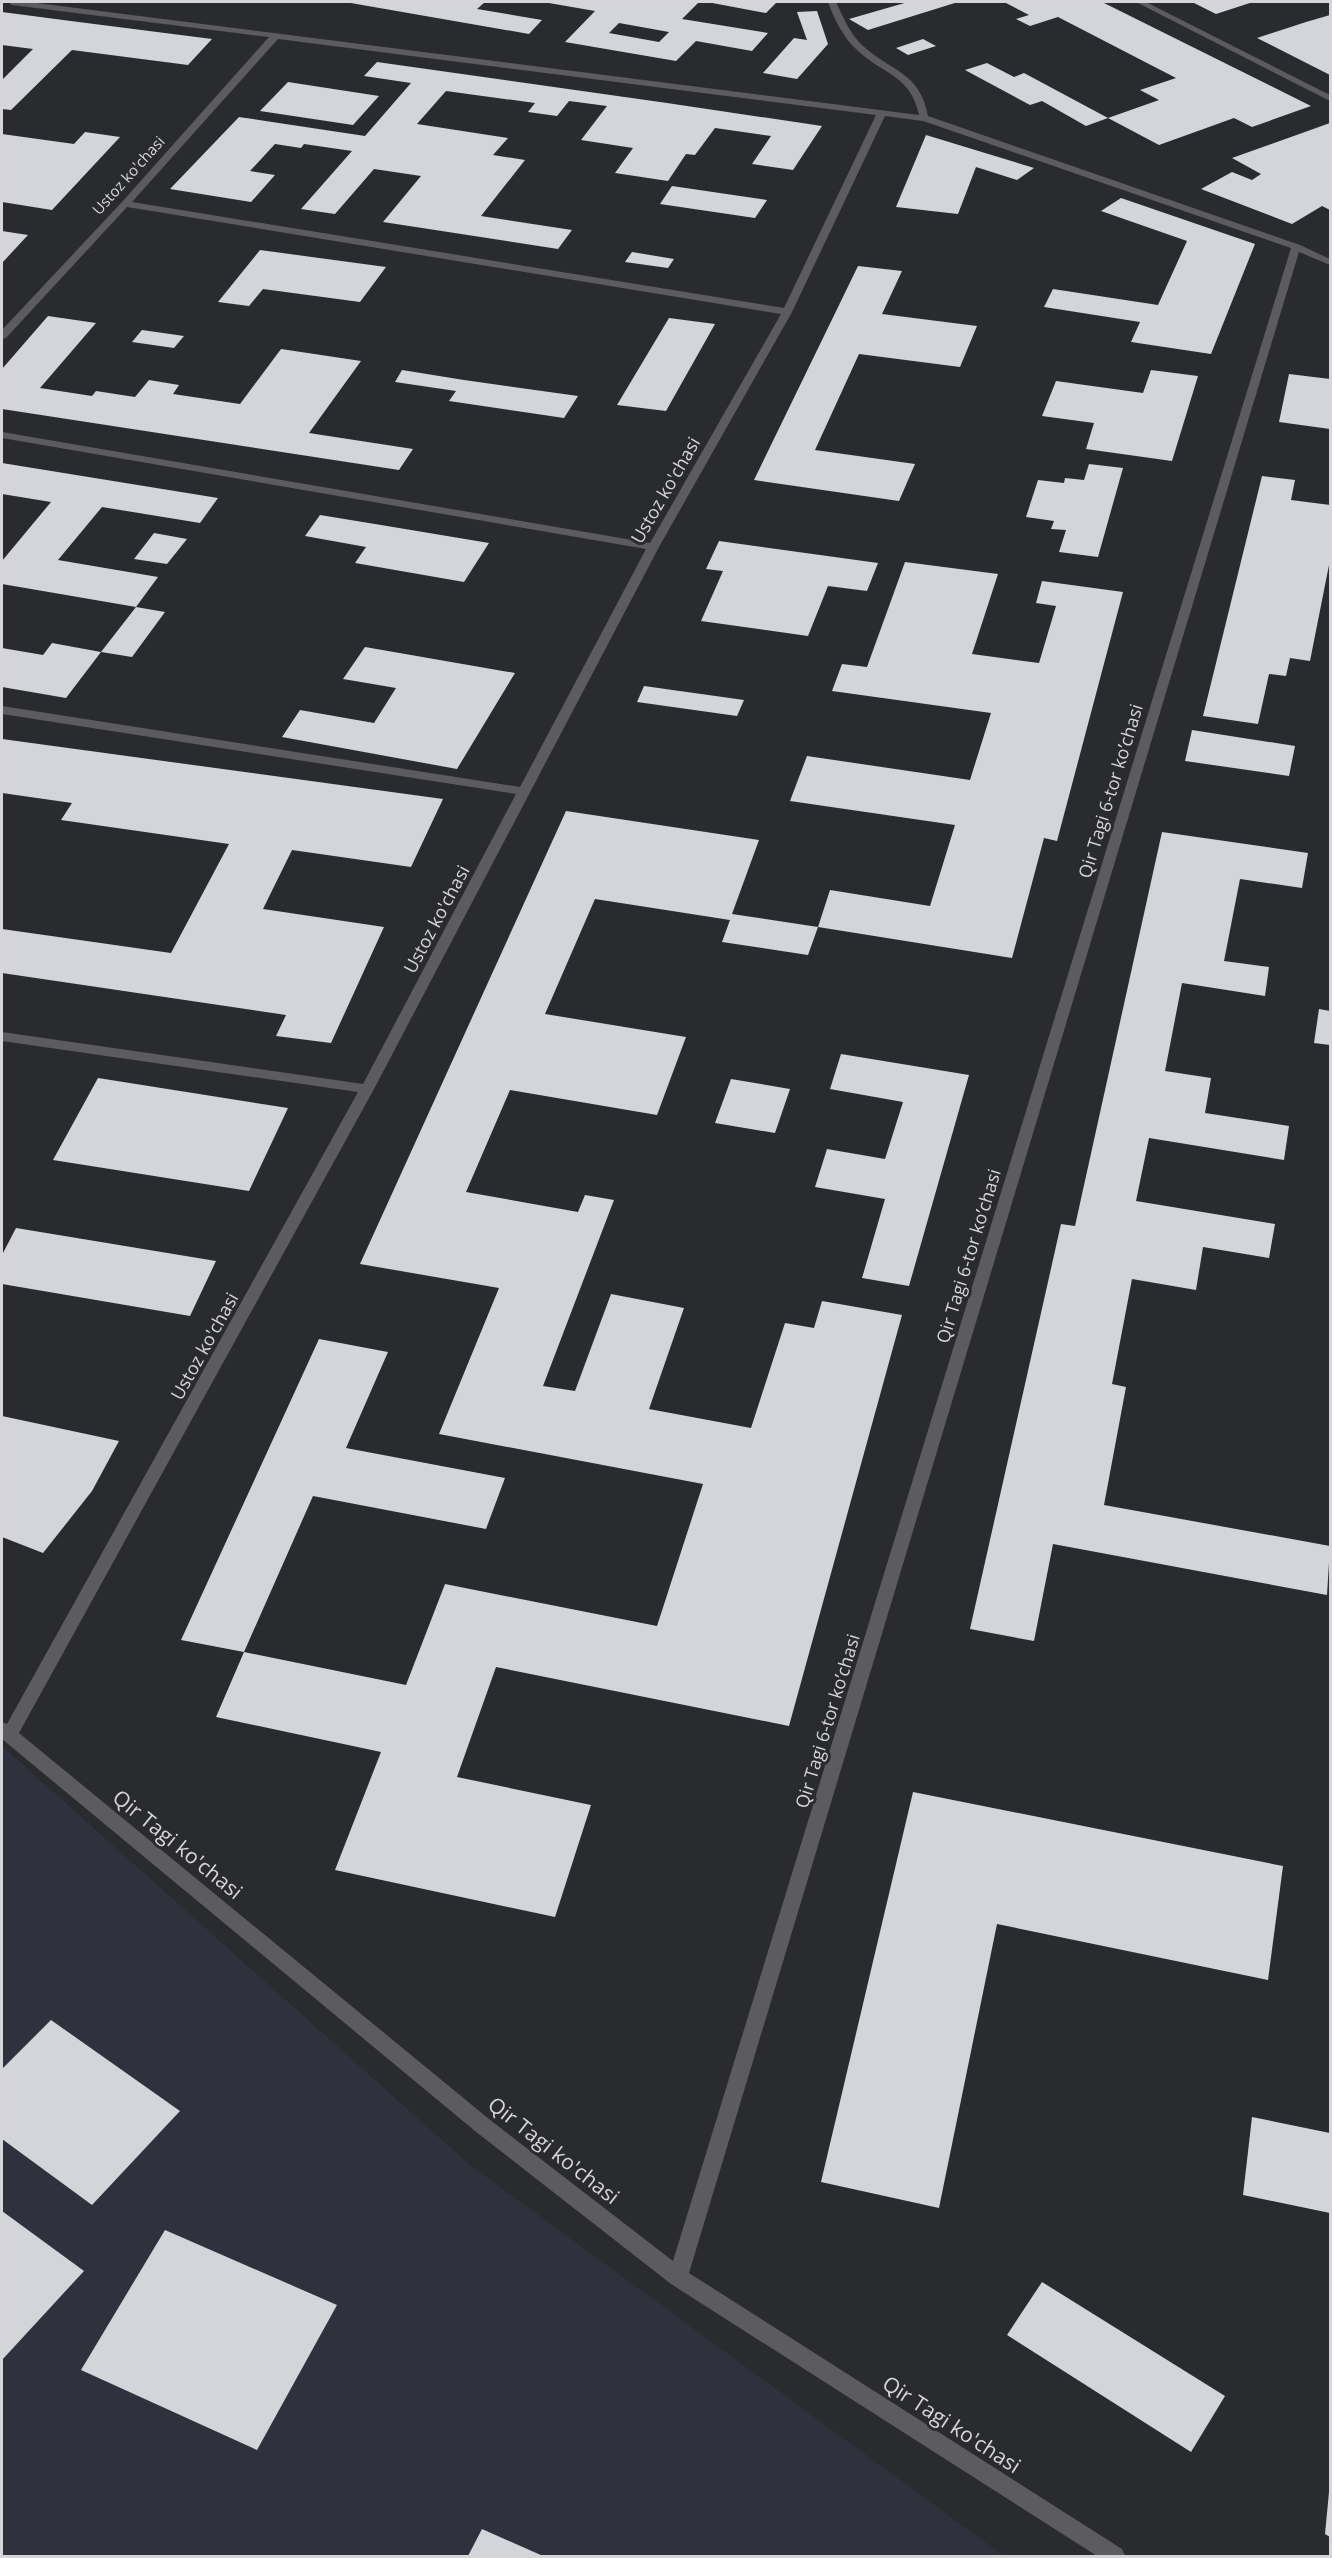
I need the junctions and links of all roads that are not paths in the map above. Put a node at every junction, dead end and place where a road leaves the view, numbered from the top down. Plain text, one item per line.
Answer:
1 (12, 2) edge
2 (832, 2) edge
3 (1140, 2) edge
4 (277, 34) junction
5 (1330, 98) edge
6 (882, 113) junction
7 (924, 118) junction
8 (125, 204) junction
9 (1296, 247) junction
10 (1330, 262) edge
11 (787, 312) junction
12 (2, 336) edge
13 (2, 435) edge
14 (653, 547) junction
15 (2, 710) edge
16 (523, 791) junction
17 (2, 1036) edge
18 (368, 1089) junction
19 (5, 1732) edge
20 (678, 2277) junction
21 (1115, 2556) edge

1 - 4 street
2 - 7 street
3 - 5 street
4 - 6 street
4 - 8 street, Ustoz ko'chasi
6 - 7 street
6 - 11 street, Ustoz ko'chasi
7 - 9 street
8 - 11 street
8 - 12 street, Ustoz ko'chasi
9 - 10 street
9 - 20 street, Qir Tagi 6-tor koʼchasi
11 - 14 street, Ustoz ko'chasi
13 - 14 street
14 - 16 street, Ustoz ko'chasi
15 - 16 street
16 - 18 street, Ustoz ko'chasi
17 - 18 street
18 - 19 street, Ustoz ko'chasi
19 - 20 street, Qir Tagi ko'chasi
20 - 21 street, Qir Tagi ko'chasi

